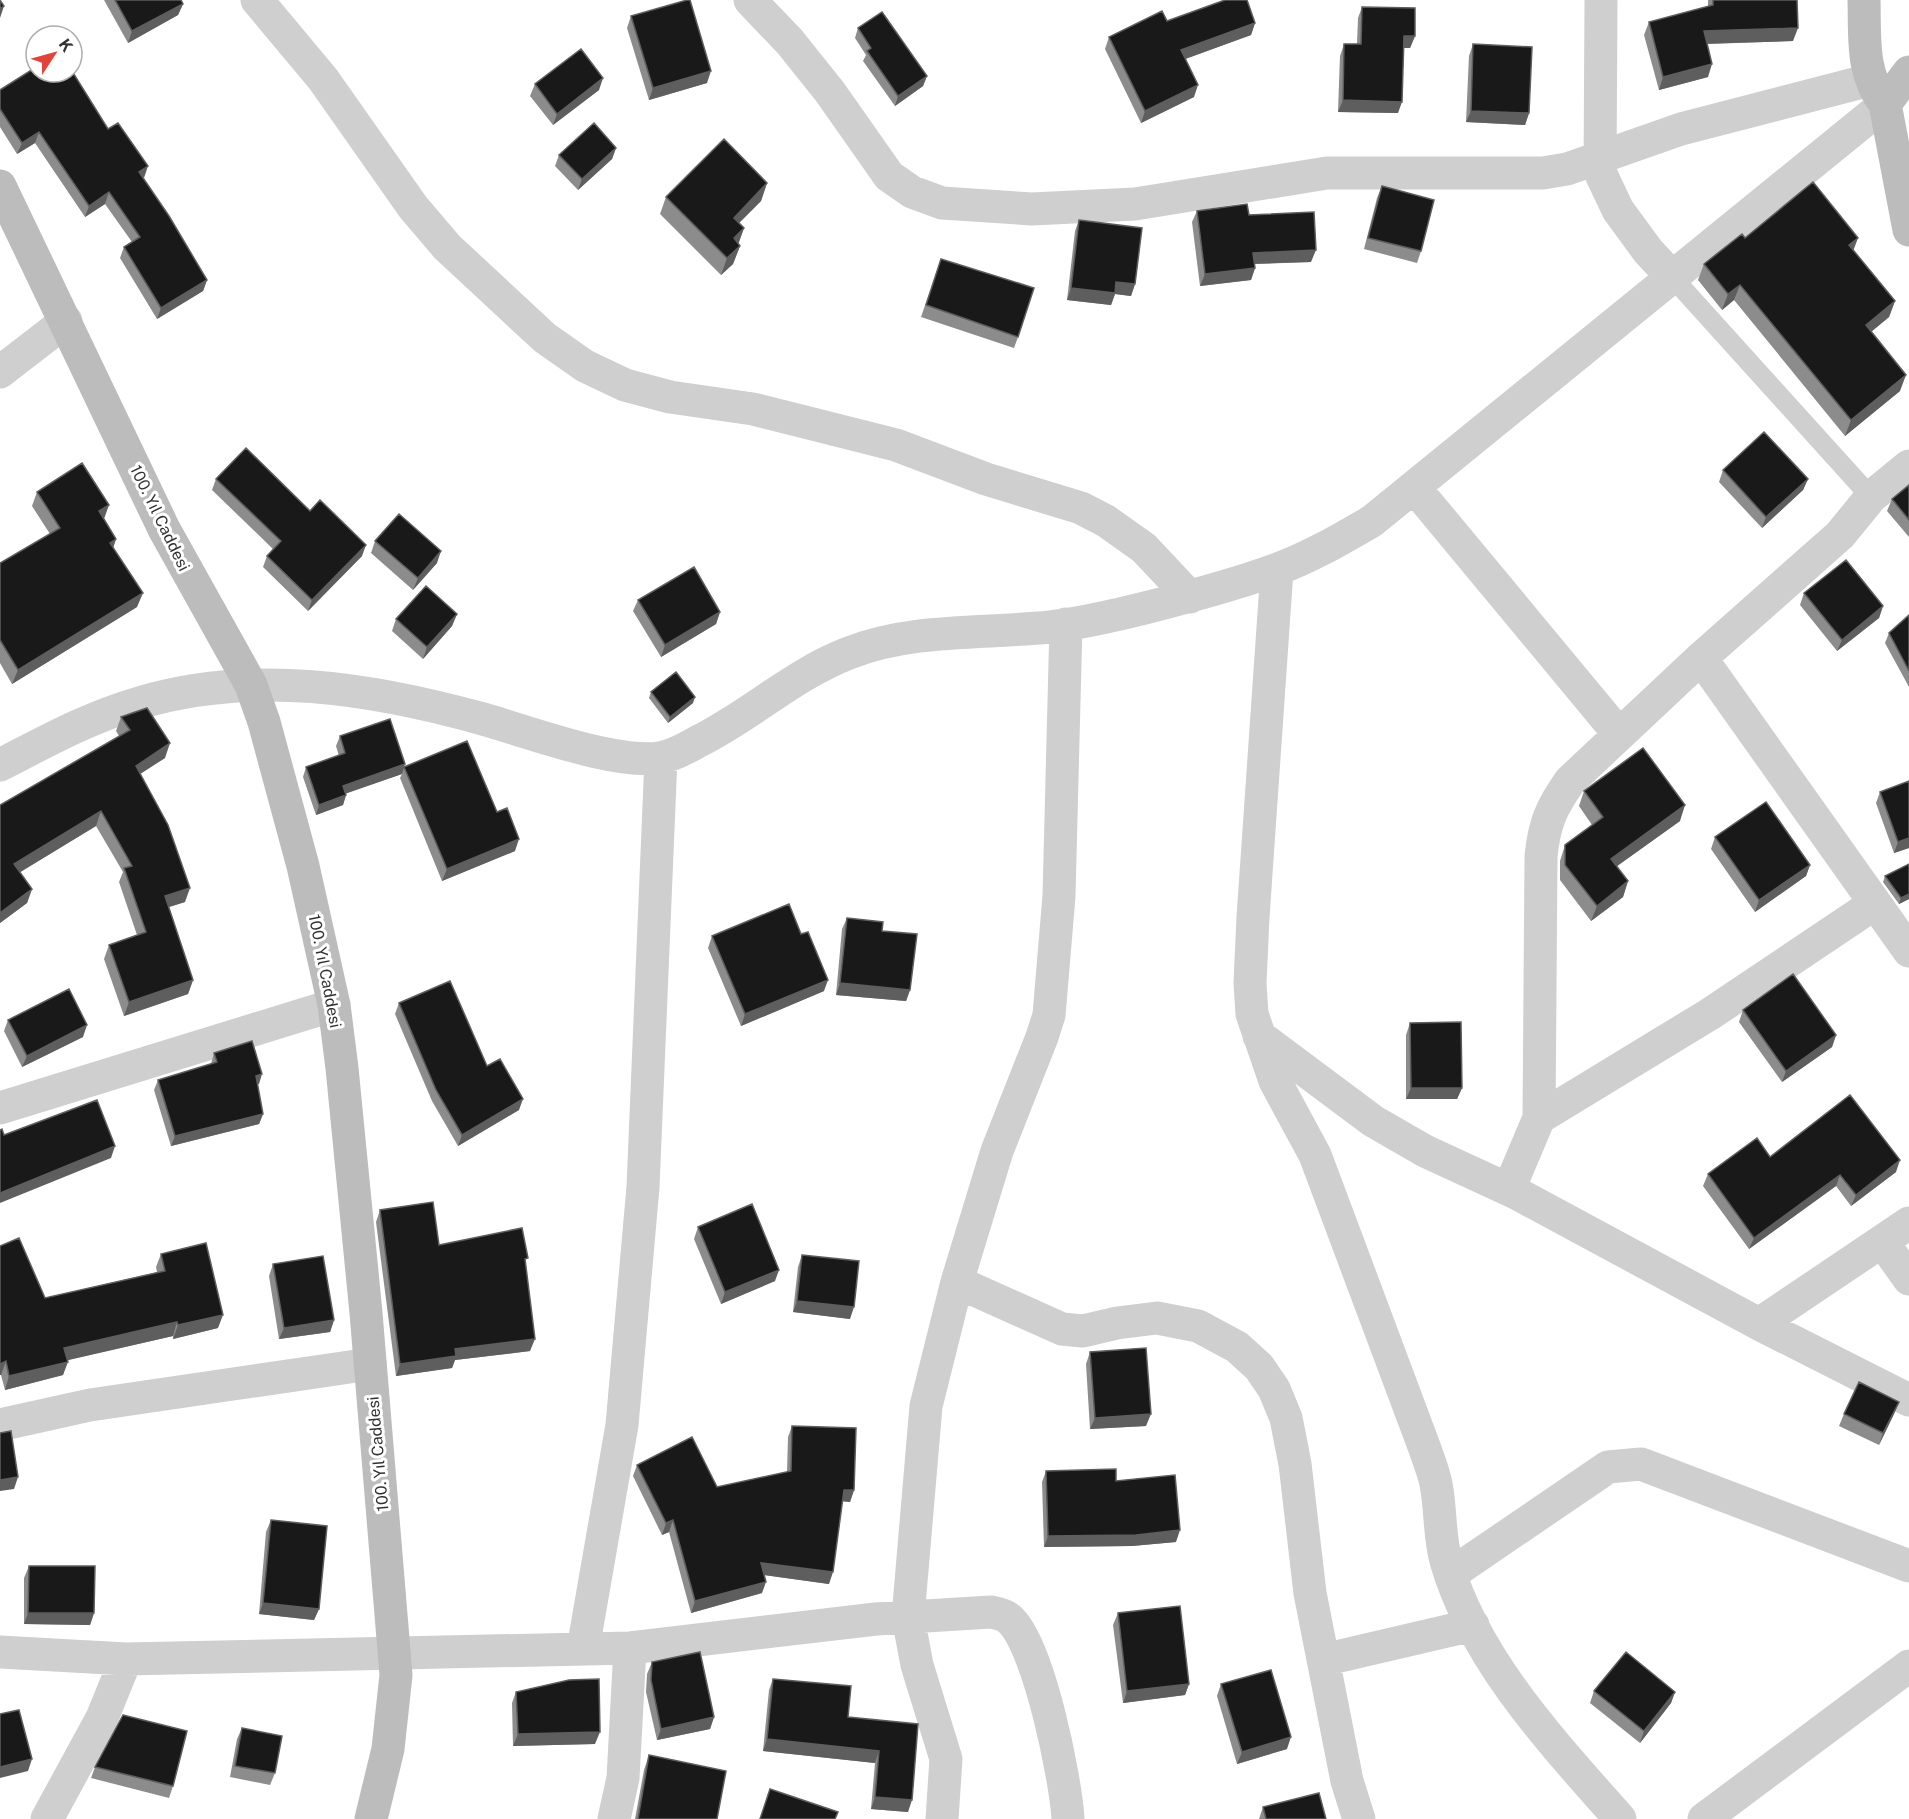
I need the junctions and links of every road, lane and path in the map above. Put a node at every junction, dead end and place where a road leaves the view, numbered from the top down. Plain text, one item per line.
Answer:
1 (256, 0) edge
2 (750, 0) edge
3 (1601, 0) edge
4 (1864, 0) edge
5 (1909, 72) edge
6 (1877, 92) junction
7 (1598, 158) junction
8 (0, 186) edge
9 (1909, 230) edge
10 (1673, 278) junction
11 (66, 321) junction
12 (0, 372) edge
13 (1909, 466) edge
14 (1414, 487) junction
15 (1871, 497) junction
16 (1277, 570) junction
17 (1190, 597) junction
18 (1066, 624) junction
19 (1701, 658) junction
20 (251, 685) junction
21 (1619, 734) junction
22 (661, 758) junction
23 (0, 765) edge
24 (1874, 904) junction
25 (1909, 951) edge
26 (334, 1005) junction
27 (1259, 1036) junction
28 (0, 1108) edge
29 (1539, 1118) junction
30 (1509, 1189) junction
31 (1909, 1223) edge
32 (1882, 1241) junction
33 (1909, 1279) edge
34 (957, 1282) junction
35 (1759, 1324) junction
36 (370, 1364) junction
37 (1909, 1400) edge
38 (0, 1425) edge
39 (1909, 1566) edge
40 (1451, 1574) junction
41 (909, 1617) junction
42 (1473, 1625) junction
43 (630, 1648) junction
44 (582, 1649) junction
45 (0, 1652) edge
46 (394, 1652) junction
47 (126, 1659) junction
48 (1323, 1660) junction
49 (1909, 1666) edge
50 (47, 1819) edge
51 (371, 1819) edge
52 (614, 1819) edge
53 (942, 1819) edge
54 (1068, 1819) edge
55 (1359, 1819) edge
56 (1620, 1819) edge
57 (1704, 1819) edge

1 - 17 street
2 - 7 street
3 - 7 street
4 - 6 street
5 - 6 street
6 - 7 street
6 - 9 street
6 - 10 street
7 - 10 street
8 - 11 street, 100. Yıl Caddesi
10 - 14 street
10 - 15 lane
11 - 12 street
11 - 20 street, 100. Yıl Caddesi
13 - 15 street
14 - 16 street
14 - 21 street
15 - 19 street
16 - 17 street
16 - 27 street
17 - 18 street
18 - 22 street
18 - 34 street
19 - 21 street
19 - 24 street
20 - 22 street
20 - 23 street
20 - 26 street, 100. Yıl Caddesi
21 - 29 street
22 - 44 street
24 - 25 street
24 - 29 street
26 - 28 street
26 - 36 street, 100. Yıl Caddesi
27 - 30 street
27 - 40 street
29 - 30 street
30 - 35 street
31 - 32 street
32 - 33 street
32 - 35 street
34 - 41 street
34 - 48 street
35 - 37 street
36 - 38 street
36 - 46 street, 100. Yıl Caddesi
39 - 40 street
40 - 42 street
41 - 43 street
41 - 53 street
41 - 54 street
42 - 48 street
42 - 56 street
43 - 44 street
43 - 52 street
44 - 46 street
45 - 47 street
46 - 47 street
46 - 51 street, 100. Yıl Caddesi
47 - 50 street
48 - 55 street
49 - 57 street

